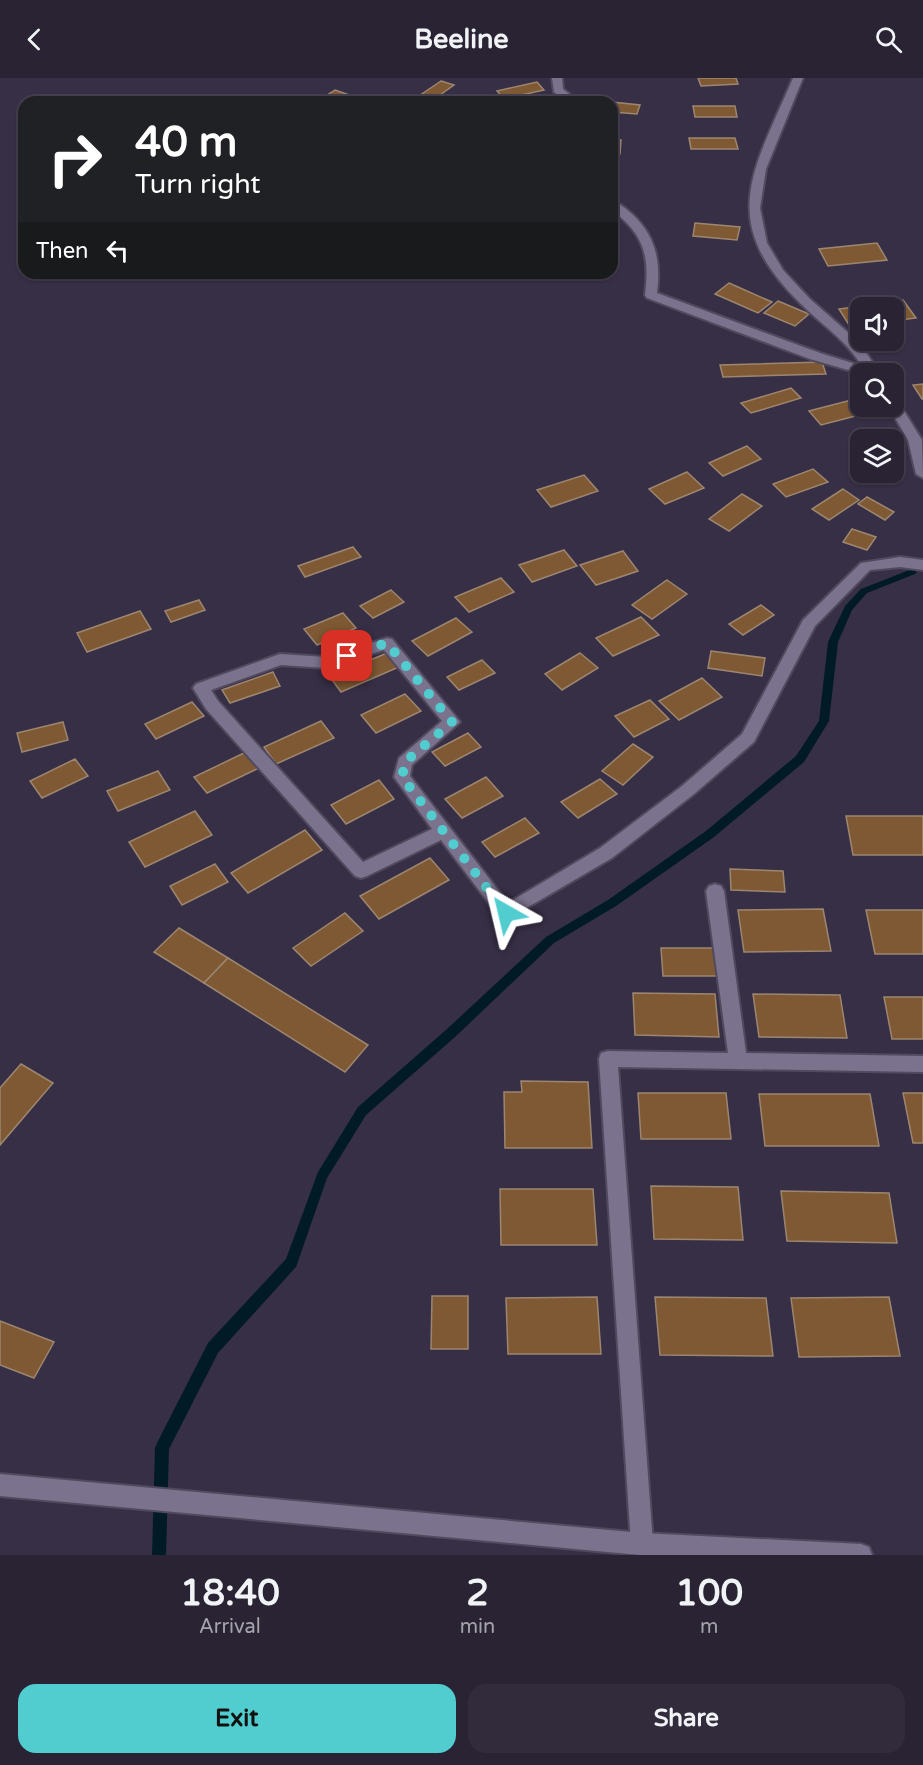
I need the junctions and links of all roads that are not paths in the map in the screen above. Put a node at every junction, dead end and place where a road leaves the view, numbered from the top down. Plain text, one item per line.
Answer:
1 (557, 78) edge
2 (798, 78) edge
3 (566, 96) edge
4 (618, 208) edge
5 (867, 363) edge
6 (850, 366) edge
7 (901, 417) edge
8 (923, 474) edge
9 (923, 565) edge
10 (444, 831) junction
11 (715, 891) dead end
12 (738, 1061) junction
13 (923, 1064) edge
14 (0, 1485) edge
15 (642, 1544) junction
16 (693, 1551) edge
17 (861, 1555) edge

1 - 3 street
2 - 5 street
4 - 6 street
7 - 8 street
9 - 10 street
10 - 10 street
11 - 12 street
12 - 13 street
12 - 15 street
14 - 15 street
15 - 16 street
16 - 17 street

